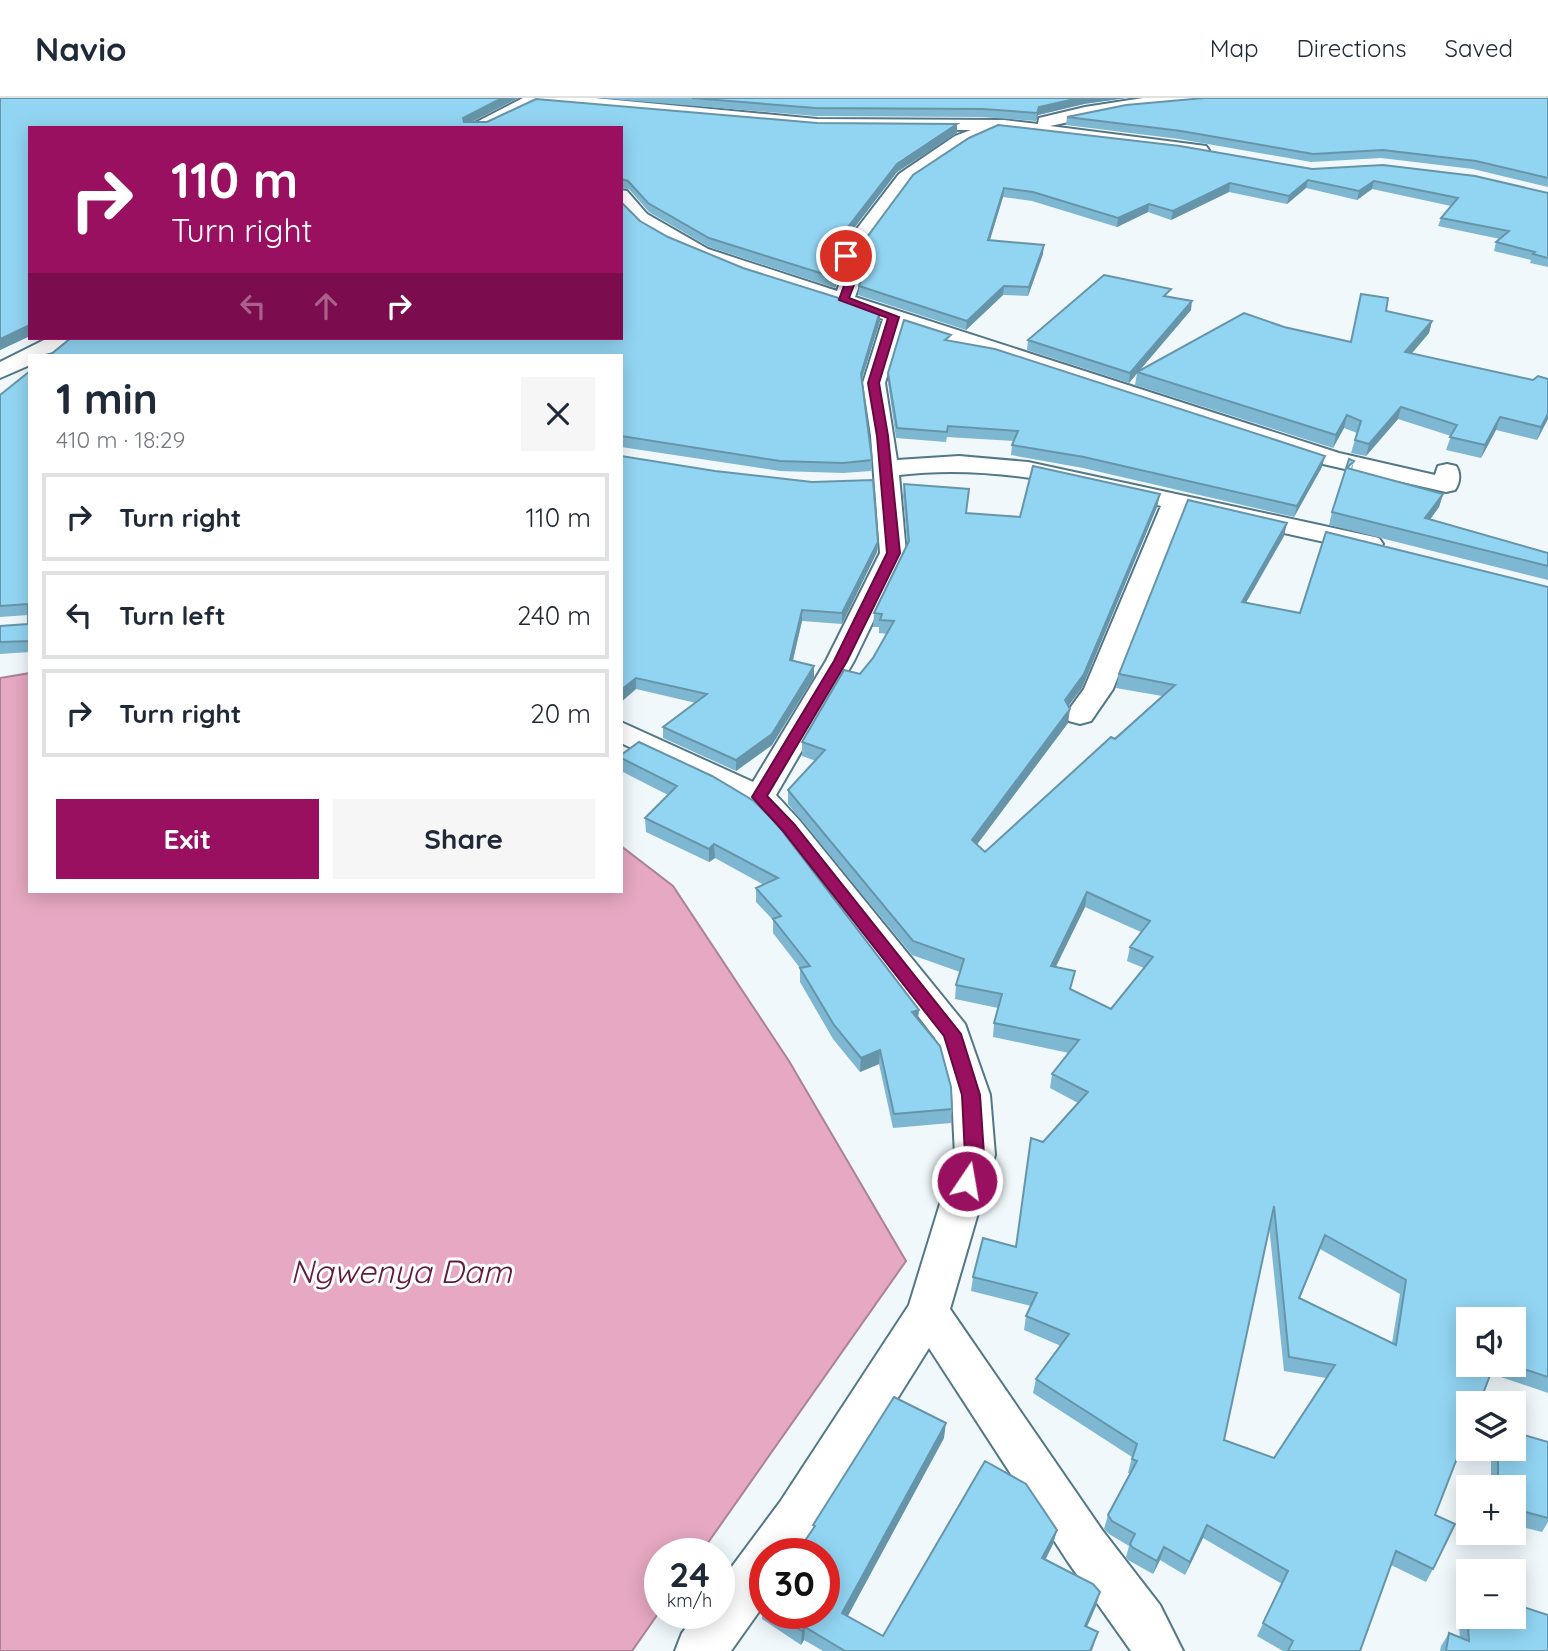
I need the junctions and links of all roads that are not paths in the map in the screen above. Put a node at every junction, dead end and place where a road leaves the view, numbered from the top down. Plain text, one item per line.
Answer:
1 (1206, 98) edge
2 (534, 99) edge
3 (556, 120) edge
4 (477, 126) edge
5 (999, 126) junction
6 (1219, 154) edge
7 (623, 197) edge
8 (844, 300) junction
9 (894, 317) junction
10 (60, 340) edge
11 (34, 354) edge
12 (28, 357) edge
13 (2, 370) edge
14 (28, 371) edge
15 (1447, 471) dead end
16 (886, 474) junction
17 (860, 483) edge
18 (1175, 502) junction
19 (1393, 550) edge
20 (1080, 715) dead end
21 (623, 732) edge
22 (759, 797) junction
23 (928, 1311) junction
24 (783, 1538) edge
25 (749, 1584) edge
26 (700, 1651) edge
27 (1158, 1651) edge

1 - 5 street
2 - 3 street
2 - 4 street
2 - 5 street
5 - 6 street
5 - 8 street
7 - 8 street
8 - 9 street
9 - 15 street
9 - 16 street
10 - 11 street
12 - 13 street
13 - 14 street
16 - 17 street
16 - 18 street
16 - 22 street
18 - 19 street
18 - 20 street
21 - 22 street
22 - 23 street
23 - 24 street
23 - 27 street
25 - 26 street

